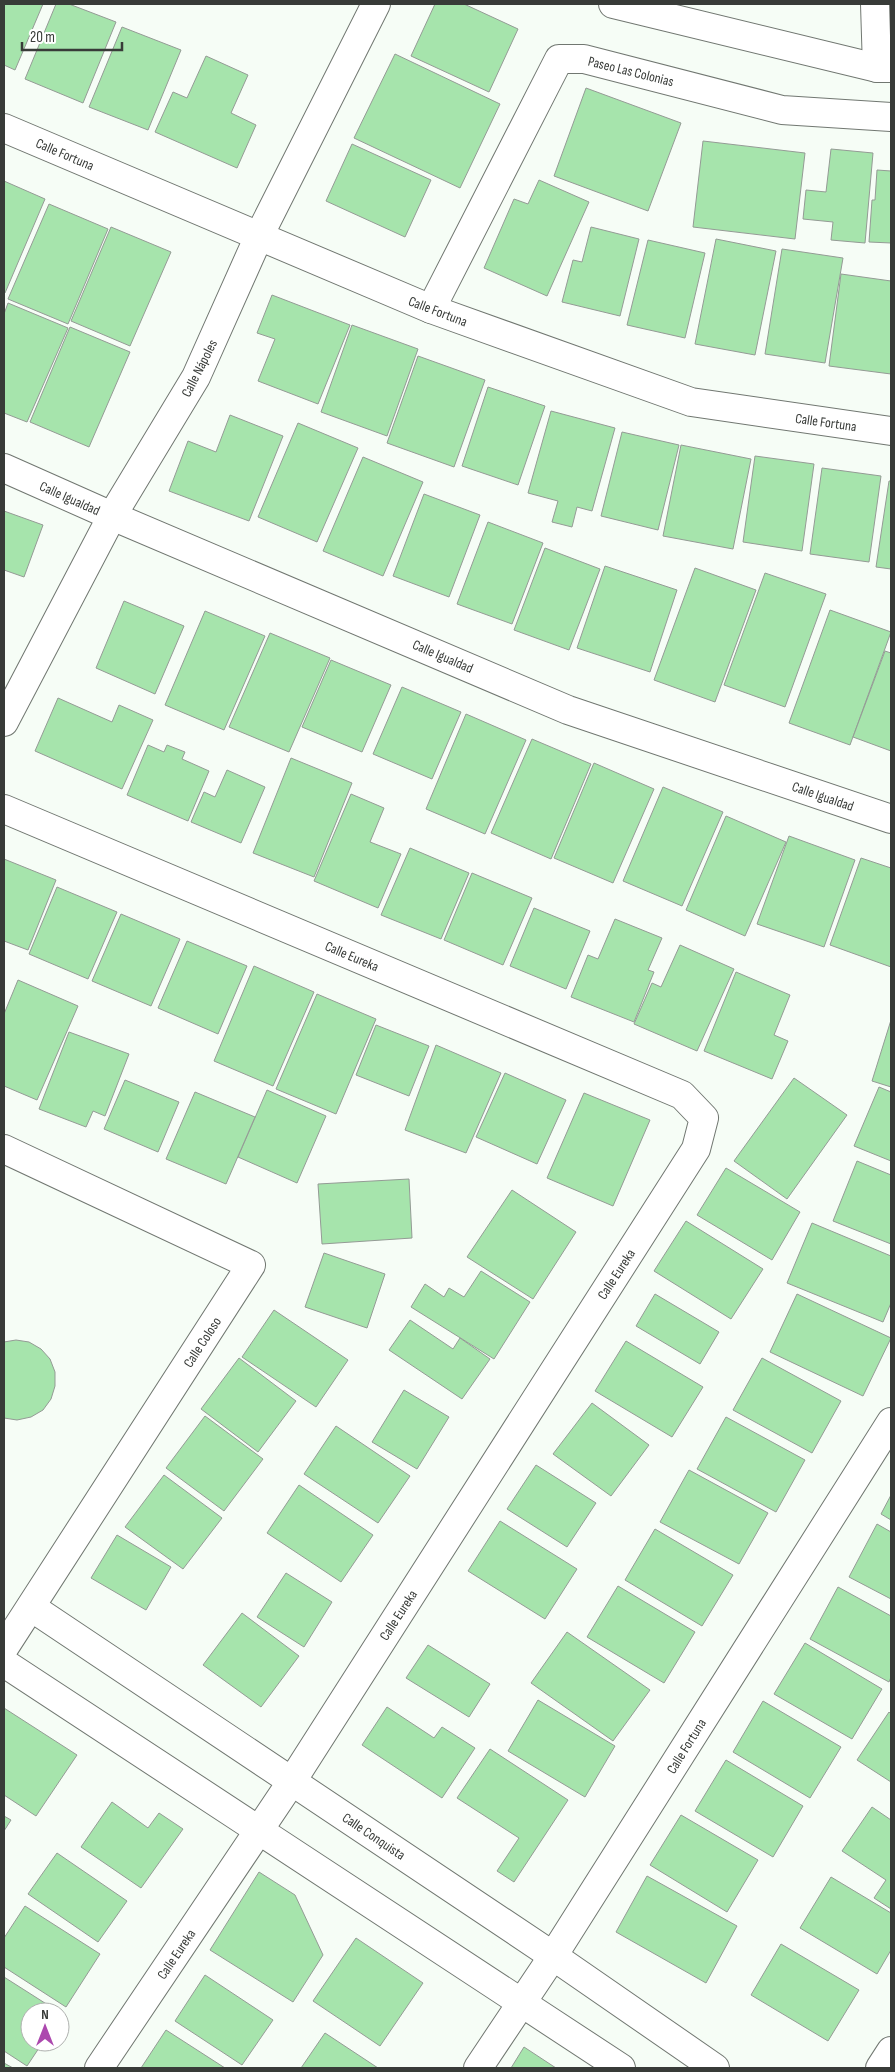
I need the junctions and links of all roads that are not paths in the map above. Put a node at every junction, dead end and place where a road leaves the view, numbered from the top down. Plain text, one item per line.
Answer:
1 (376, 4) edge
2 (613, 4) edge
3 (874, 4) edge
4 (884, 68) edge
5 (891, 117) edge
6 (4, 128) edge
7 (260, 236) junction
8 (431, 309) junction
9 (891, 431) edge
10 (4, 468) edge
11 (112, 516) junction
12 (4, 722) edge
13 (4, 810) edge
14 (891, 819) edge
15 (4, 1149) edge
16 (891, 1422) edge
17 (31, 1607) junction
18 (4, 1648) edge
19 (4, 1662) edge
20 (292, 1781) junction
21 (259, 1831) junction
22 (553, 1956) junction
23 (521, 2002) junction
24 (891, 2051) edge
25 (99, 2068) edge
26 (478, 2068) edge
27 (621, 2068) edge
28 (715, 2068) edge
29 (880, 2068) edge

1 - 7 street, Calle Nápoles
2 - 4 street
3 - 4 street
5 - 8 street, Paseo Las Colonias
6 - 7 street, Calle Fortuna
7 - 8 street, Calle Fortuna
7 - 11 street, Calle Nápoles
8 - 9 street, Calle Fortuna
10 - 11 street, Calle Igualdad
11 - 12 street, Calle Nápoles
11 - 14 street, Calle Igualdad
13 - 20 street, Calle Eureka
15 - 17 street, Calle Coloso
16 - 22 street, Calle Fortuna
17 - 18 street, Calle Coloso
17 - 20 street, Calle Conquista
19 - 21 street
20 - 21 street, Calle Eureka
20 - 22 street, Calle Conquista
21 - 23 street
21 - 25 street, Calle Eureka
22 - 23 street, Calle Fortuna
22 - 28 street, Calle Conquista
23 - 26 street, Calle Fortuna
23 - 27 street
24 - 29 street

